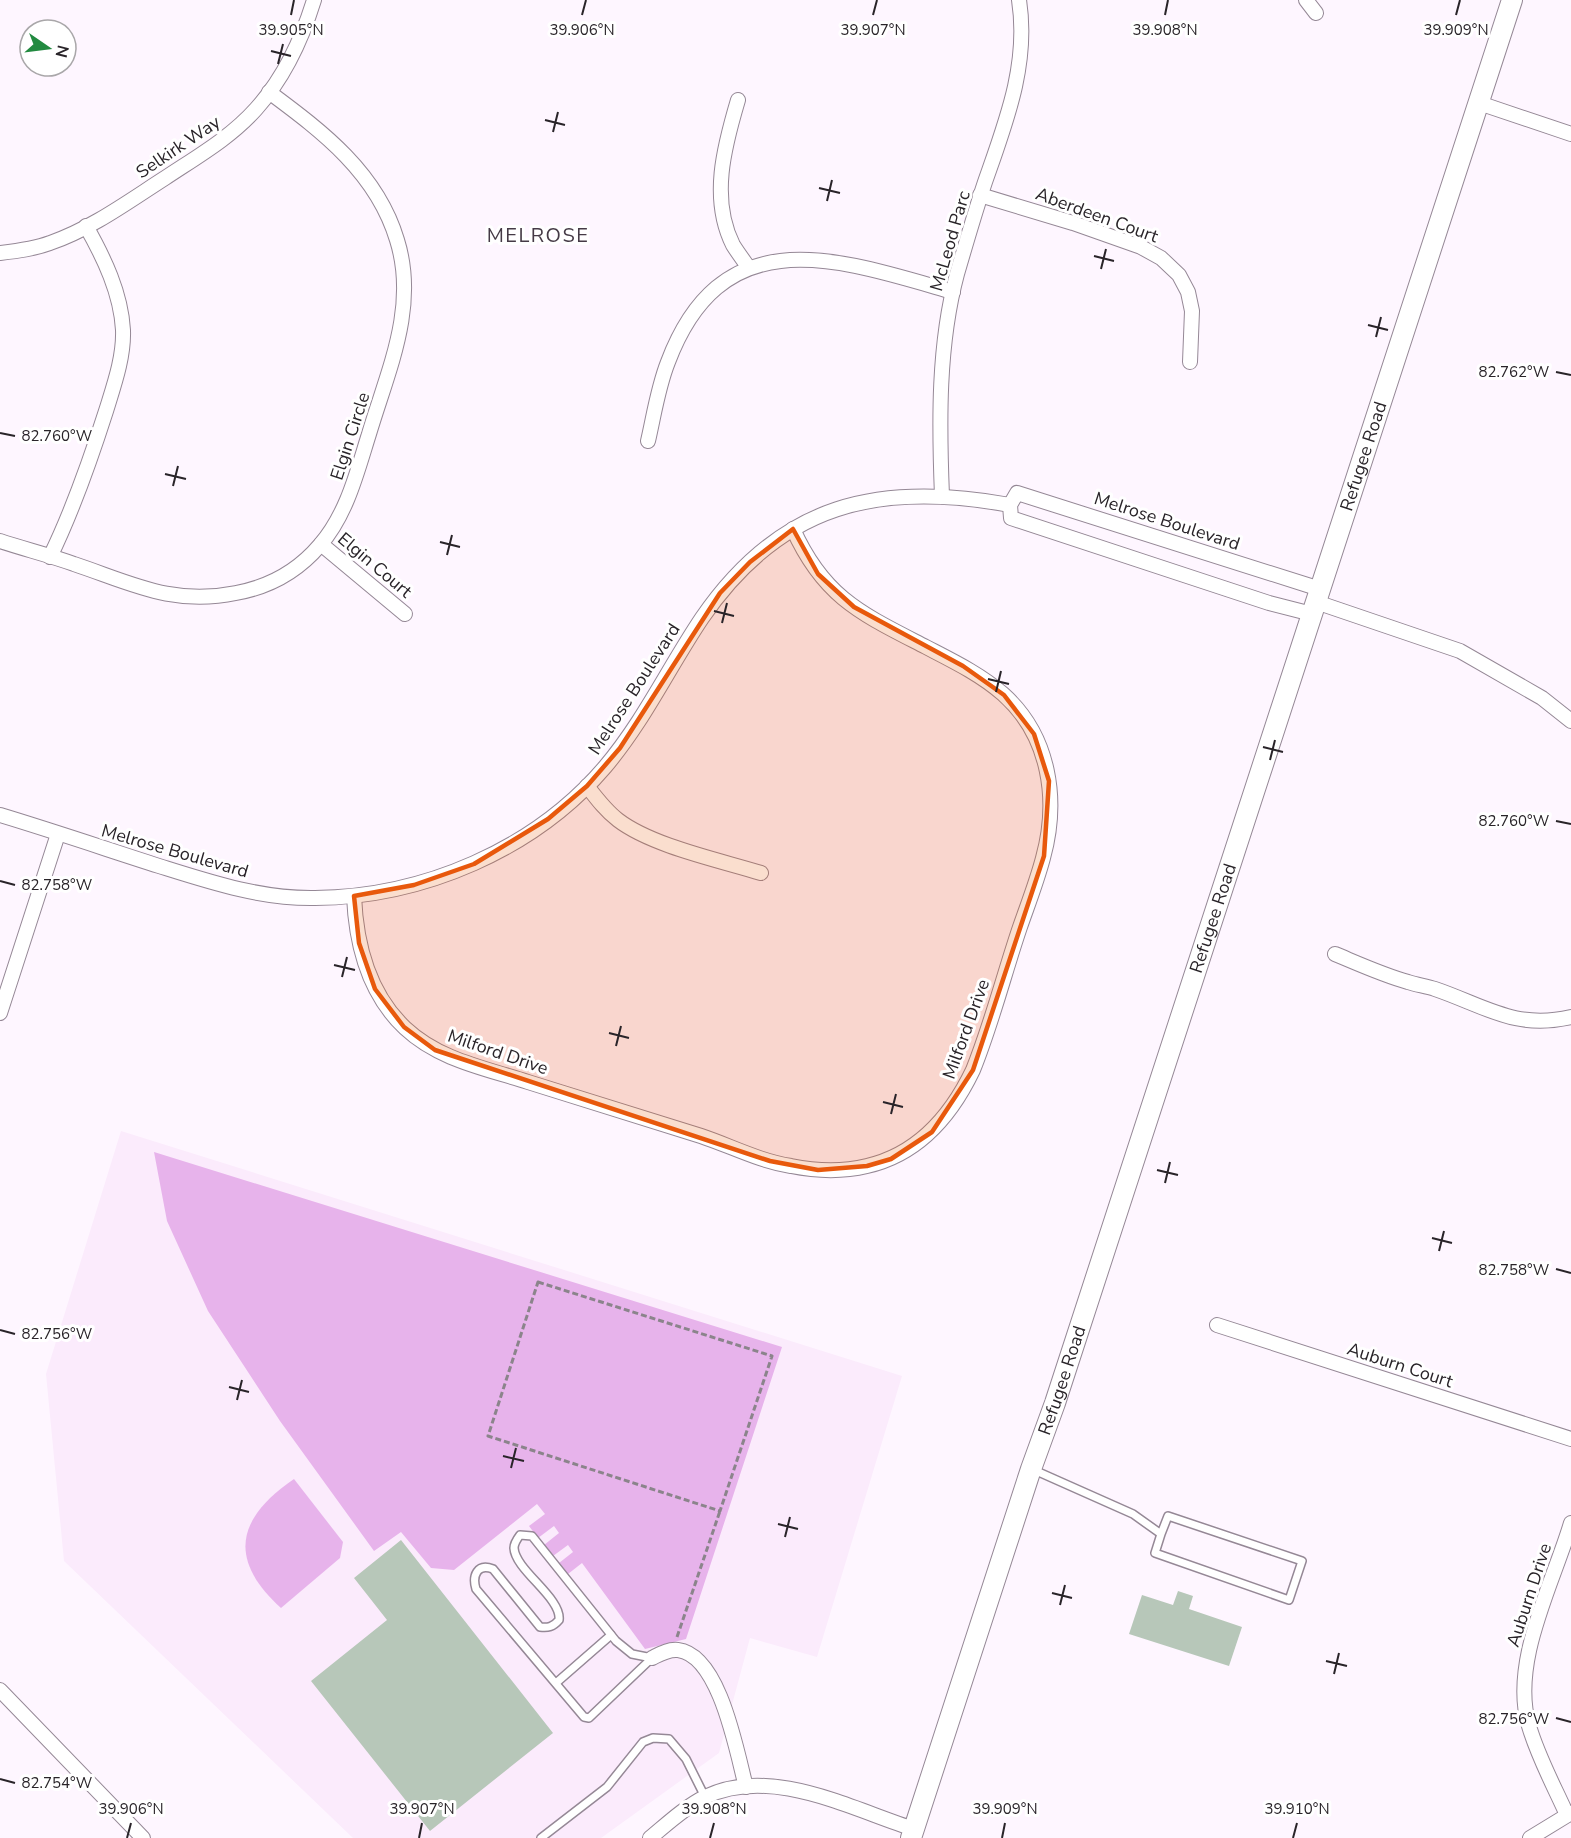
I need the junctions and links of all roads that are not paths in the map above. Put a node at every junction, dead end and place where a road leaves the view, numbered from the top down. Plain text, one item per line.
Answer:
1 (314, 0) edge
2 (1019, 0) edge
3 (1306, 0) edge
4 (1510, 7) edge
5 (1316, 13) dead end
6 (269, 92) junction
7 (738, 100) dead end
8 (1479, 103) junction
9 (1571, 134) edge
10 (981, 195) junction
11 (86, 226) junction
12 (0, 253) edge
13 (749, 268) junction
14 (953, 292) junction
15 (1190, 362) dead end
16 (648, 441) dead end
17 (942, 496) junction
18 (1010, 505) junction
19 (793, 529) junction
20 (0, 541) edge
21 (321, 544) junction
22 (50, 557) junction
23 (1316, 602) junction
24 (405, 614) dead end
25 (1570, 717) edge
26 (587, 786) junction
27 (0, 815) edge
28 (58, 834) junction
29 (760, 873) dead end
30 (354, 896) junction
31 (1335, 954) dead end
32 (0, 1013) edge
33 (1571, 1017) edge
34 (1217, 1324) dead end
35 (1571, 1439) edge
36 (1031, 1469) junction
37 (1571, 1522) edge
38 (1161, 1534) junction
39 (612, 1635) junction
40 (652, 1658) junction
41 (556, 1683) junction
42 (0, 1690) edge
43 (746, 1786) junction
44 (705, 1797) junction
45 (1569, 1814) edge
46 (912, 1833) edge
47 (143, 1838) edge
48 (541, 1838) edge
49 (650, 1838) edge
50 (1530, 1838) edge

1 - 6 street, Selkirk Way
2 - 10 street, McLeod Parc
3 - 5 street
4 - 8 main road, Refugee Road
6 - 11 street, Selkirk Way
6 - 21 street, Elgin Circle
7 - 13 street
8 - 9 street
8 - 23 main road, Refugee Road
10 - 14 street, McLeod Parc
10 - 15 street, Aberdeen Court
11 - 12 street, Selkirk Way
11 - 22 street
13 - 14 street
13 - 16 street
14 - 17 street, McLeod Parc
17 - 18 street, Melrose Boulevard
17 - 19 street, Melrose Boulevard
18 - 23 street
18 - 23 street, Melrose Boulevard
19 - 26 street, Melrose Boulevard
19 - 30 street, Milford Drive
20 - 22 street, Elgin Circle
21 - 22 street, Elgin Circle
21 - 24 street, Elgin Court
23 - 25 street
23 - 36 main road, Refugee Road
26 - 29 street
26 - 30 street, Melrose Boulevard
27 - 28 street, Melrose Boulevard
28 - 30 street, Melrose Boulevard
28 - 32 street
31 - 33 street
34 - 35 street, Auburn Court
36 - 38 lane
36 - 46 main road, Refugee Road
37 - 45 street, Auburn Drive
38 - 38 lane
39 - 40 lane
39 - 41 lane
39 - 41 lane
40 - 41 lane
40 - 43 street
42 - 47 street
43 - 44 street
43 - 46 street
44 - 48 lane
44 - 49 street
45 - 50 street

